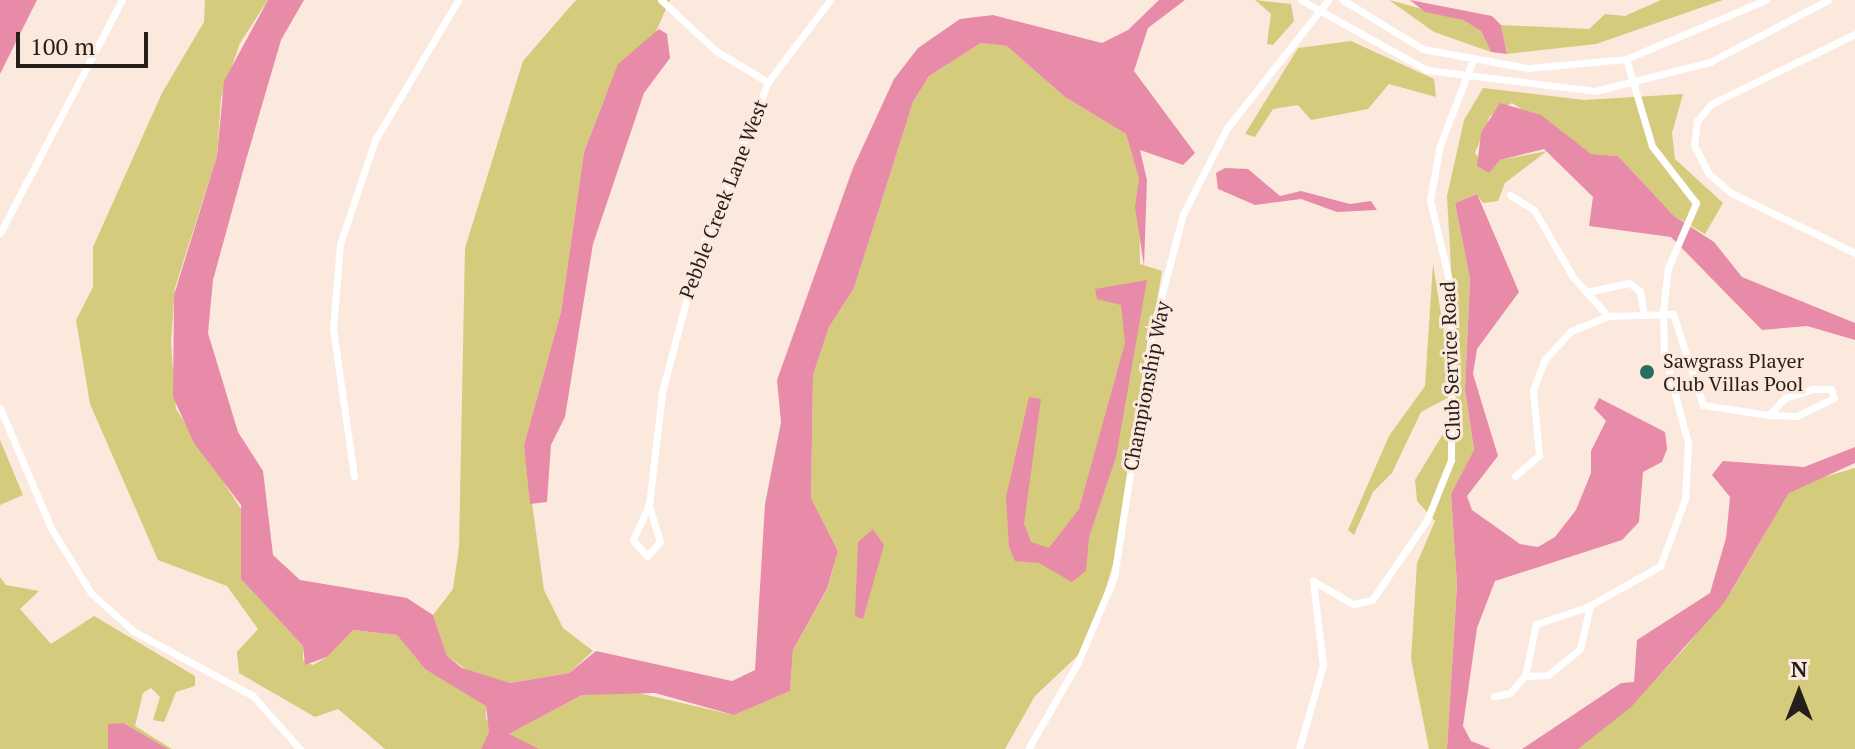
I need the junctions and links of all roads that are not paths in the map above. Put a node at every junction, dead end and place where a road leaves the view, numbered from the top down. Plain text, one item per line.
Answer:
1 (122, 0) edge
2 (458, 0) edge
3 (661, 0) edge
4 (830, 0) edge
5 (1301, 0) edge
6 (1328, 0) edge
7 (1343, 0) edge
8 (1766, 0) edge
9 (1828, 0) edge
10 (1318, 11) junction
11 (1855, 34) edge
12 (1626, 59) junction
13 (1472, 62) junction
14 (1464, 79) junction
15 (768, 82) junction
16 (1633, 84) junction
17 (1510, 195) dead end
18 (0, 233) edge
19 (1855, 253) edge
20 (1586, 292) junction
21 (1643, 311) junction
22 (1663, 311) junction
23 (1608, 316) junction
24 (0, 408) edge
25 (1769, 415) junction
26 (354, 476) dead end
27 (1515, 476) dead end
28 (649, 505) junction
29 (1590, 606) junction
30 (1525, 676) junction
31 (1494, 696) dead end
32 (300, 749) edge
33 (1028, 749) edge
34 (1299, 749) edge

1 - 18 street
2 - 26 street
3 - 15 street
4 - 15 street, Pebble Creek Lane West
5 - 10 street
6 - 10 street, Championship Way
7 - 13 street
8 - 12 street
9 - 16 street
10 - 14 street
10 - 33 street, Championship Way
11 - 19 street
12 - 13 street
12 - 16 street
13 - 14 street, Club Service Road
14 - 16 street
14 - 34 street, Club Service Road
15 - 28 street, Pebble Creek Lane West
16 - 22 street
17 - 20 street
20 - 21 street
20 - 23 street
21 - 22 street
21 - 23 street
22 - 25 street
22 - 29 street
23 - 27 street
24 - 32 street
25 - 25 street
28 - 28 street, Pebble Creek Lane West
29 - 30 street
29 - 30 street
30 - 31 street

